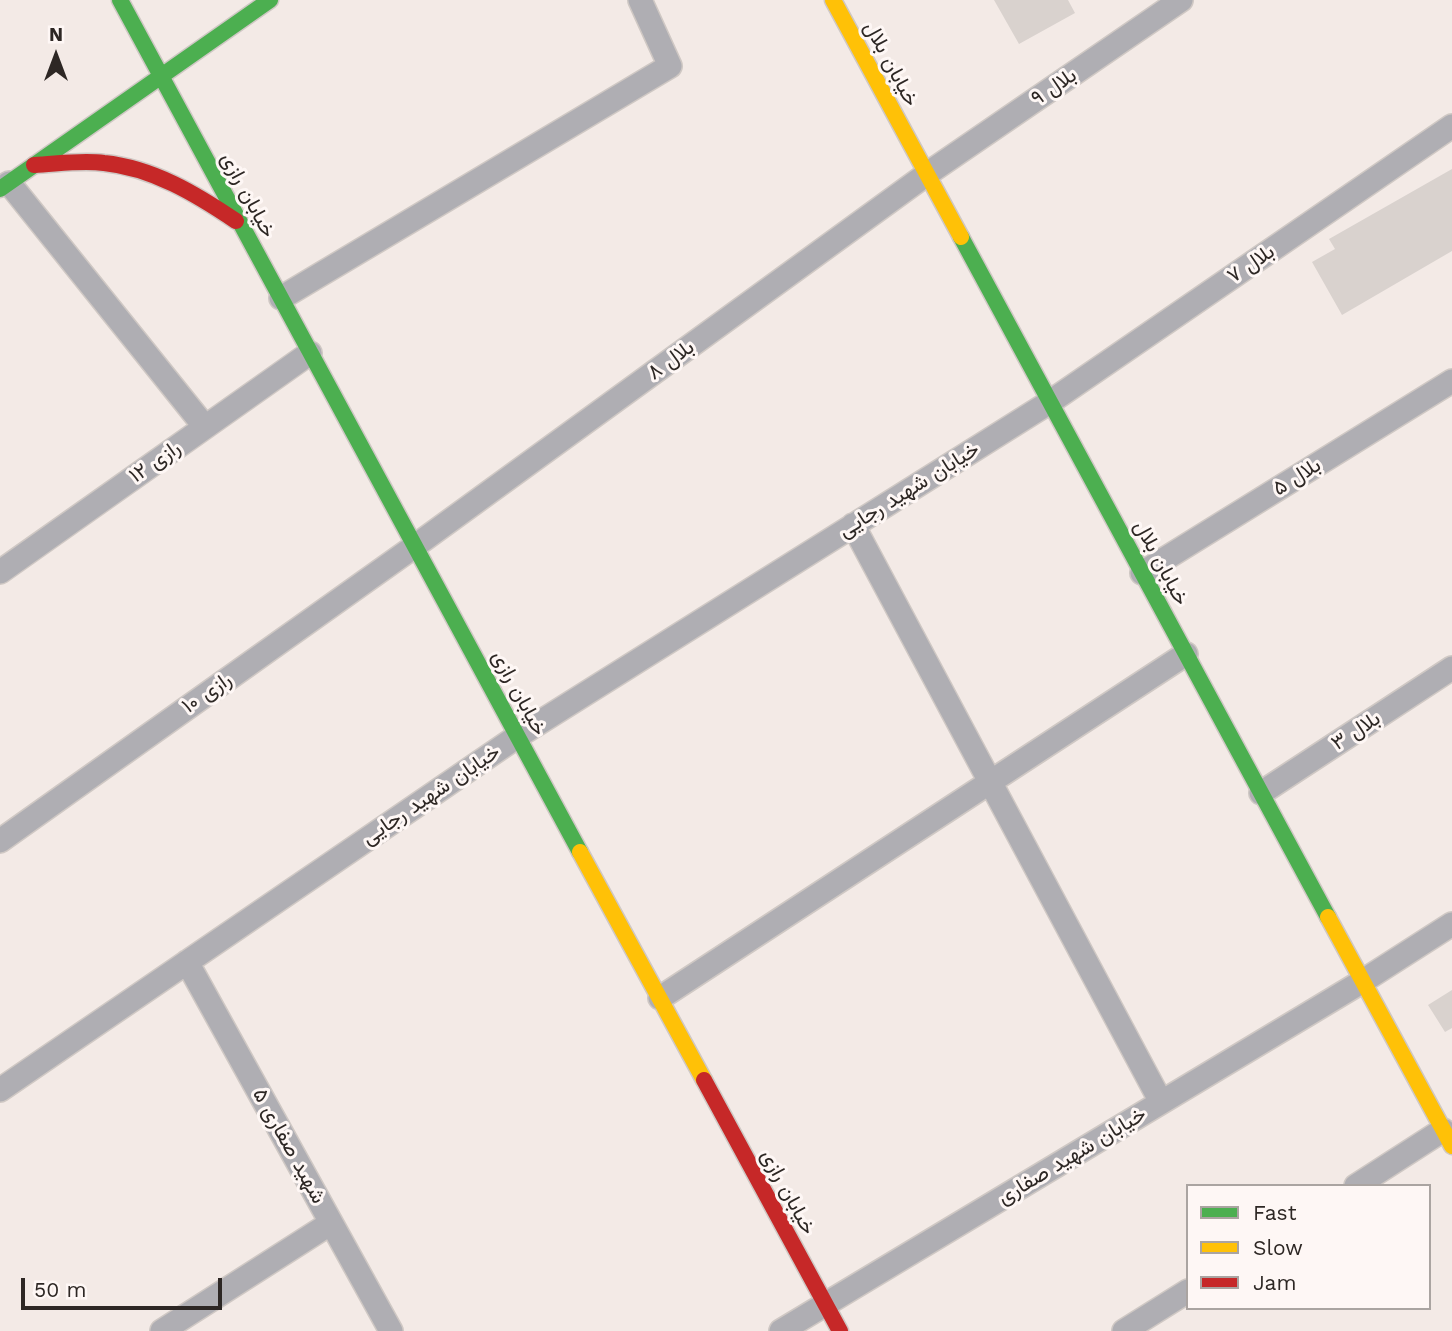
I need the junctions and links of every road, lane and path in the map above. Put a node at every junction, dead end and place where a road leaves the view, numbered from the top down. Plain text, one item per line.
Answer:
1 (120, 0) edge
2 (270, 0) edge
3 (640, 0) edge
4 (833, 0) edge
5 (1181, 0) edge
6 (160, 76) junction
7 (1452, 126) edge
8 (34, 165) junction
9 (927, 174) junction
10 (5, 186) edge
11 (240, 224) junction
12 (281, 298) junction
13 (310, 353) junction
14 (1452, 381) edge
15 (1050, 401) junction
16 (205, 427) junction
17 (853, 525) junction
18 (415, 546) junction
19 (0, 572) edge
20 (1142, 573) junction
21 (1186, 654) junction
22 (1452, 668) edge
23 (518, 736) junction
24 (990, 782) junction
25 (1261, 793) junction
26 (0, 841) edge
27 (1452, 924) edge
28 (187, 962) junction
29 (1363, 981) junction
30 (660, 998) junction
31 (3, 1081) edge
32 (1161, 1102) junction
33 (1448, 1138) edge
34 (1360, 1184) edge
35 (331, 1223) junction
36 (1186, 1292) edge
37 (825, 1304) junction
38 (162, 1331) edge
39 (391, 1331) edge
40 (780, 1331) edge
41 (840, 1331) edge
42 (1124, 1331) edge

1 - 6 street, خیابان رازی
2 - 6 street
3 - 12 street
4 - 9 street, خیابان بلال
5 - 9 street, بلال ۹
6 - 8 street
6 - 11 street, خیابان رازی
7 - 15 street, بلال ۷
8 - 10 street
8 - 11 street
9 - 15 street, خیابان بلال
9 - 18 street, بلال ۸
10 - 16 street
11 - 12 street, خیابان رازی
12 - 13 street, خیابان رازی
13 - 16 street, رازی ۱۲
13 - 18 street, خیابان رازی
14 - 20 street, بلال ۵
15 - 17 street, خیابان شهید رجایی
15 - 20 street, خیابان بلال
16 - 19 street, رازی ۱۲
17 - 23 street, خیابان شهید رجایی
17 - 24 street
18 - 23 street, خیابان رازی
18 - 26 street, رازی ۱۰
20 - 21 street, خیابان بلال
21 - 24 street
21 - 25 street, خیابان بلال
22 - 25 street, بلال ۳
23 - 28 street, خیابان شهید رجایی
23 - 30 street, خیابان رازی
24 - 30 street
24 - 32 street
25 - 29 street, خیابان بلال
27 - 29 street, خیابان شهید صفاری
28 - 31 street, خیابان شهید رجایی
28 - 35 street, شهید صفاری ۵
29 - 32 street, خیابان شهید صفاری
29 - 33 street, خیابان بلال
30 - 37 street, خیابان رازی
32 - 37 street, خیابان شهید صفاری
33 - 34 street
35 - 38 street
35 - 39 street, شهید صفاری ۵
36 - 42 street
37 - 40 street, خیابان شهید صفاری
37 - 41 street, خیابان رازی

